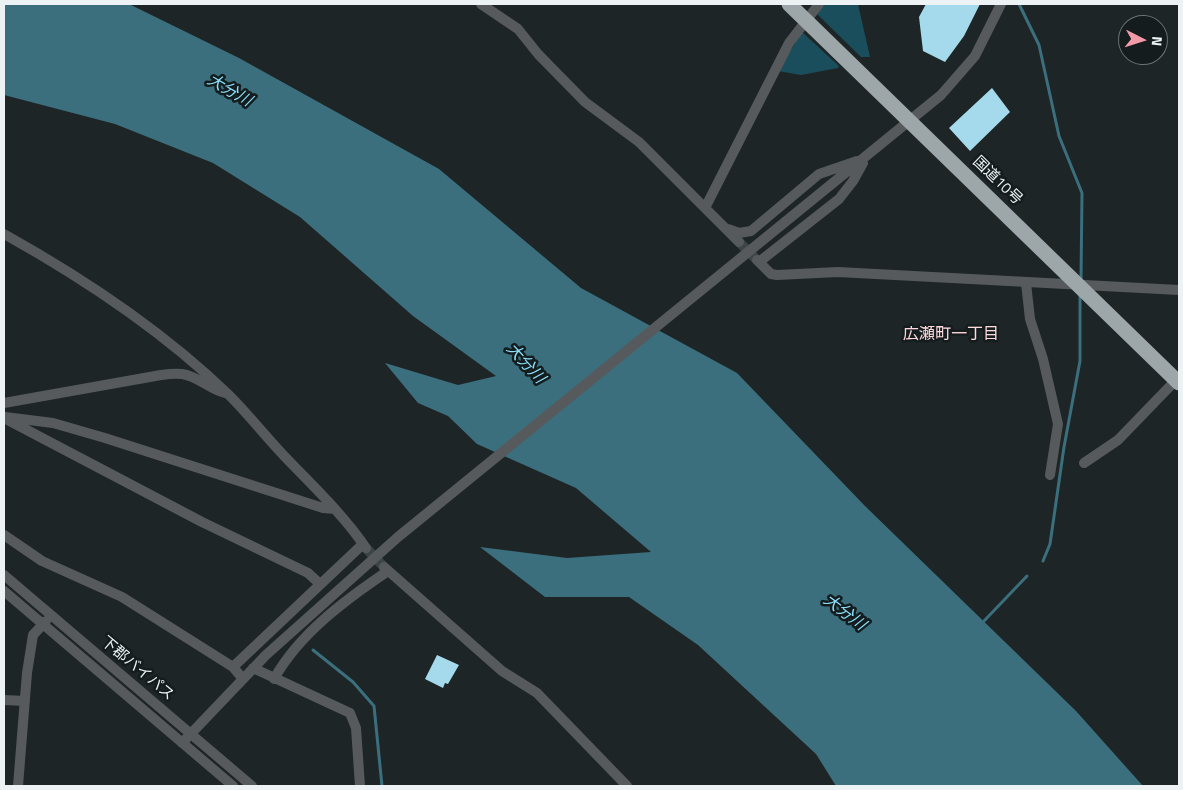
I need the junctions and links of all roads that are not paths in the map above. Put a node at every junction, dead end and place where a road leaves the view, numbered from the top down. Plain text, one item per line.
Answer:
1 (481, 4) edge
2 (789, 4) edge
3 (819, 4) edge
4 (1001, 4) edge
5 (805, 20) junction
6 (911, 122) junction
7 (866, 158) junction
8 (705, 208) junction
9 (723, 226) junction
10 (4, 234) edge
11 (739, 242) tunnel mouth
12 (1026, 283) junction
13 (1081, 286) junction
14 (1179, 290) edge
15 (1178, 382) edge
16 (228, 394) junction
17 (4, 403) edge
18 (4, 417) edge
19 (1084, 463) dead end
20 (1050, 475) dead end
21 (335, 509) junction
22 (4, 535) edge
23 (4, 575) edge
24 (320, 584) junction
25 (4, 591) edge
26 (52, 616) junction
27 (42, 624) junction
28 (233, 667) junction
29 (253, 668) junction
30 (243, 678) junction
31 (274, 679) junction
32 (4, 700) edge
33 (25, 701) junction
34 (191, 734) junction
35 (182, 743) junction
36 (235, 772) junction
37 (227, 784) edge
38 (18, 786) edge
39 (252, 786) edge
40 (360, 786) edge
41 (627, 786) edge

1 - 8 street
2 - 5 highway, 国道10号
3 - 5 street
4 - 6 street
5 - 6 highway, 国道10号
5 - 8 street
6 - 7 street
6 - 13 highway, 国道10号
7 - 9 street
7 - 12 street
7 - 29 street
8 - 9 street
9 - 11 street
10 - 16 street
12 - 13 street
12 - 20 street
13 - 14 street
13 - 15 highway, 国道10号
15 - 19 street
16 - 17 street
16 - 21 street
18 - 21 street
18 - 24 street
21 - 24 street
22 - 28 street
23 - 26 street, 下郡バイパス
24 - 28 street
25 - 27 street
26 - 27 street
26 - 34 street, 下郡バイパス
27 - 33 street
27 - 35 street
28 - 30 street
29 - 30 street
29 - 31 street
30 - 34 street
31 - 40 street
31 - 41 street
32 - 33 street
33 - 38 street
34 - 35 street
34 - 36 street, 下郡バイパス
35 - 37 street
36 - 37 street
36 - 39 street, 下郡バイパス

